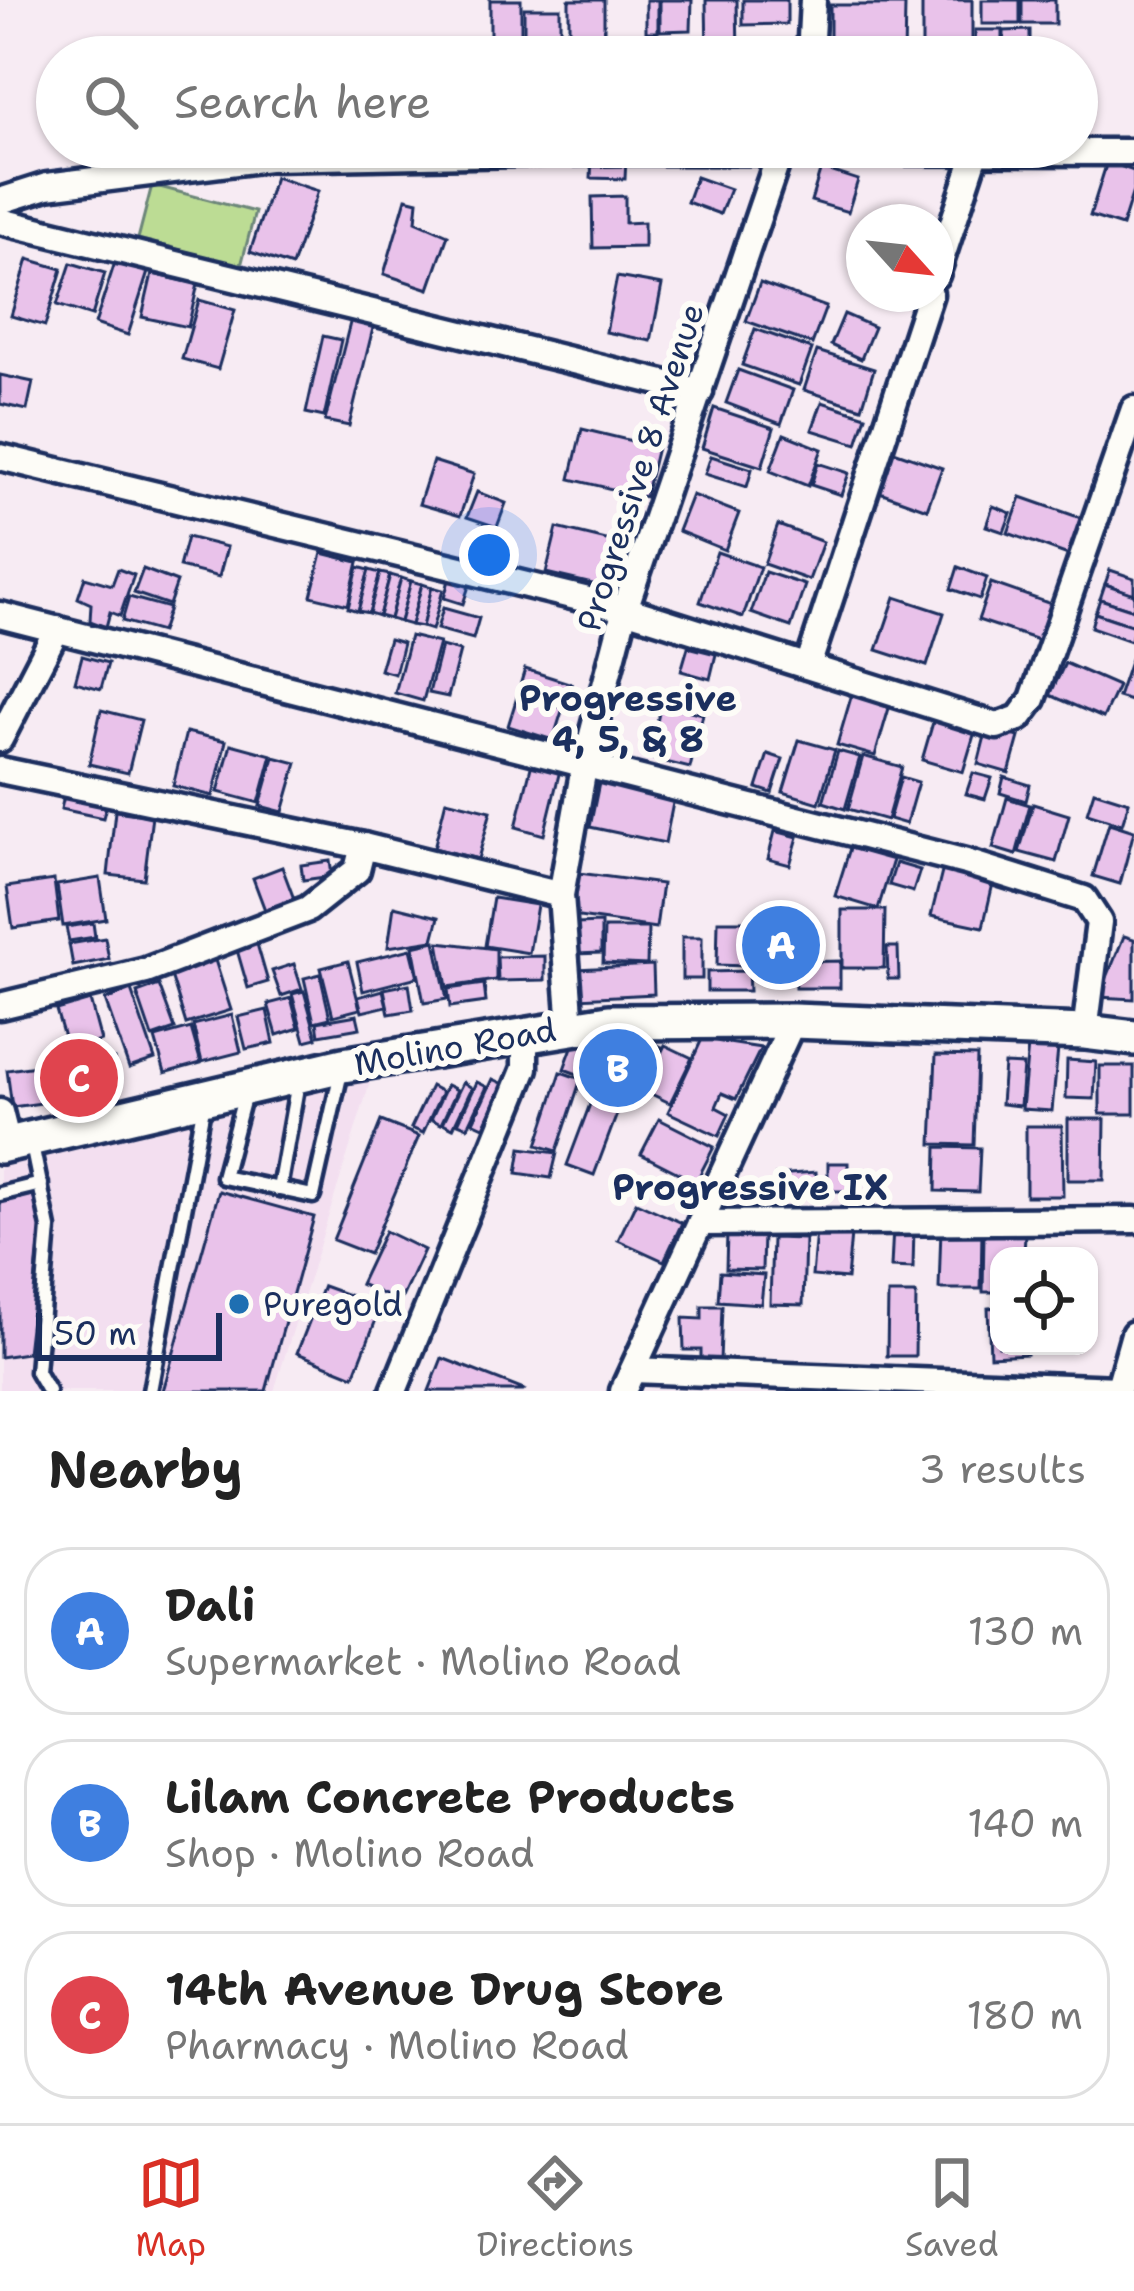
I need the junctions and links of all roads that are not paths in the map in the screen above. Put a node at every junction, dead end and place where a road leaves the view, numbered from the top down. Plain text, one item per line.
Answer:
1 (813, 0) edge
2 (811, 36) edge
3 (1098, 152) edge
4 (1134, 152) edge
5 (189, 168) edge
6 (775, 168) edge
7 (971, 168) edge
8 (0, 201) edge
9 (954, 220) edge
10 (0, 221) edge
11 (924, 312) edge
12 (700, 392) junction
13 (1134, 409) edge
14 (0, 457) edge
15 (625, 609) junction
16 (0, 615) edge
17 (57, 629) junction
18 (808, 666) junction
19 (0, 739) edge
20 (585, 762) junction
21 (0, 770) edge
22 (362, 846) junction
23 (561, 895) junction
24 (0, 1006) edge
25 (793, 1021) junction
26 (571, 1027) junction
27 (1085, 1032) junction
28 (525, 1034) junction
29 (1134, 1038) edge
30 (343, 1065) junction
31 (299, 1075) junction
32 (247, 1088) junction
33 (205, 1096) junction
34 (10, 1135) edge
35 (41, 1184) junction
36 (279, 1189) junction
37 (0, 1194) edge
38 (1134, 1220) edge
39 (700, 1223) junction
40 (1134, 1334) edge
41 (628, 1380) edge
42 (1118, 1390) edge
43 (48, 1391) edge
44 (150, 1391) edge
45 (394, 1391) edge

1 - 2 street
3 - 4 street
5 - 8 street
6 - 12 street, Progressive 8 Avenue
7 - 9 street
10 - 12 street
11 - 18 street
12 - 15 street, Progressive 8 Avenue
13 - 18 street
14 - 15 street
15 - 18 street
15 - 20 street, Progressive 8 Avenue
16 - 17 street
17 - 19 street
17 - 20 street
20 - 23 street, Progressive 8 Avenue
20 - 27 street
21 - 22 street
22 - 23 street
22 - 24 street
23 - 26 street, Progressive 8 Avenue
25 - 26 main road, Molino Road
25 - 27 main road, Molino Road
25 - 39 street
26 - 28 main road, Molino Road
27 - 29 main road, Molino Road
28 - 30 main road, Molino Road
28 - 45 street
30 - 31 main road, Molino Road
30 - 36 lane
31 - 32 main road, Molino Road
31 - 36 lane
32 - 33 main road, Molino Road
32 - 36 lane
33 - 34 main road, Molino Road
33 - 44 lane
34 - 35 lane
35 - 37 lane
35 - 43 lane
38 - 39 street
39 - 41 street
40 - 42 street
41 - 42 street

